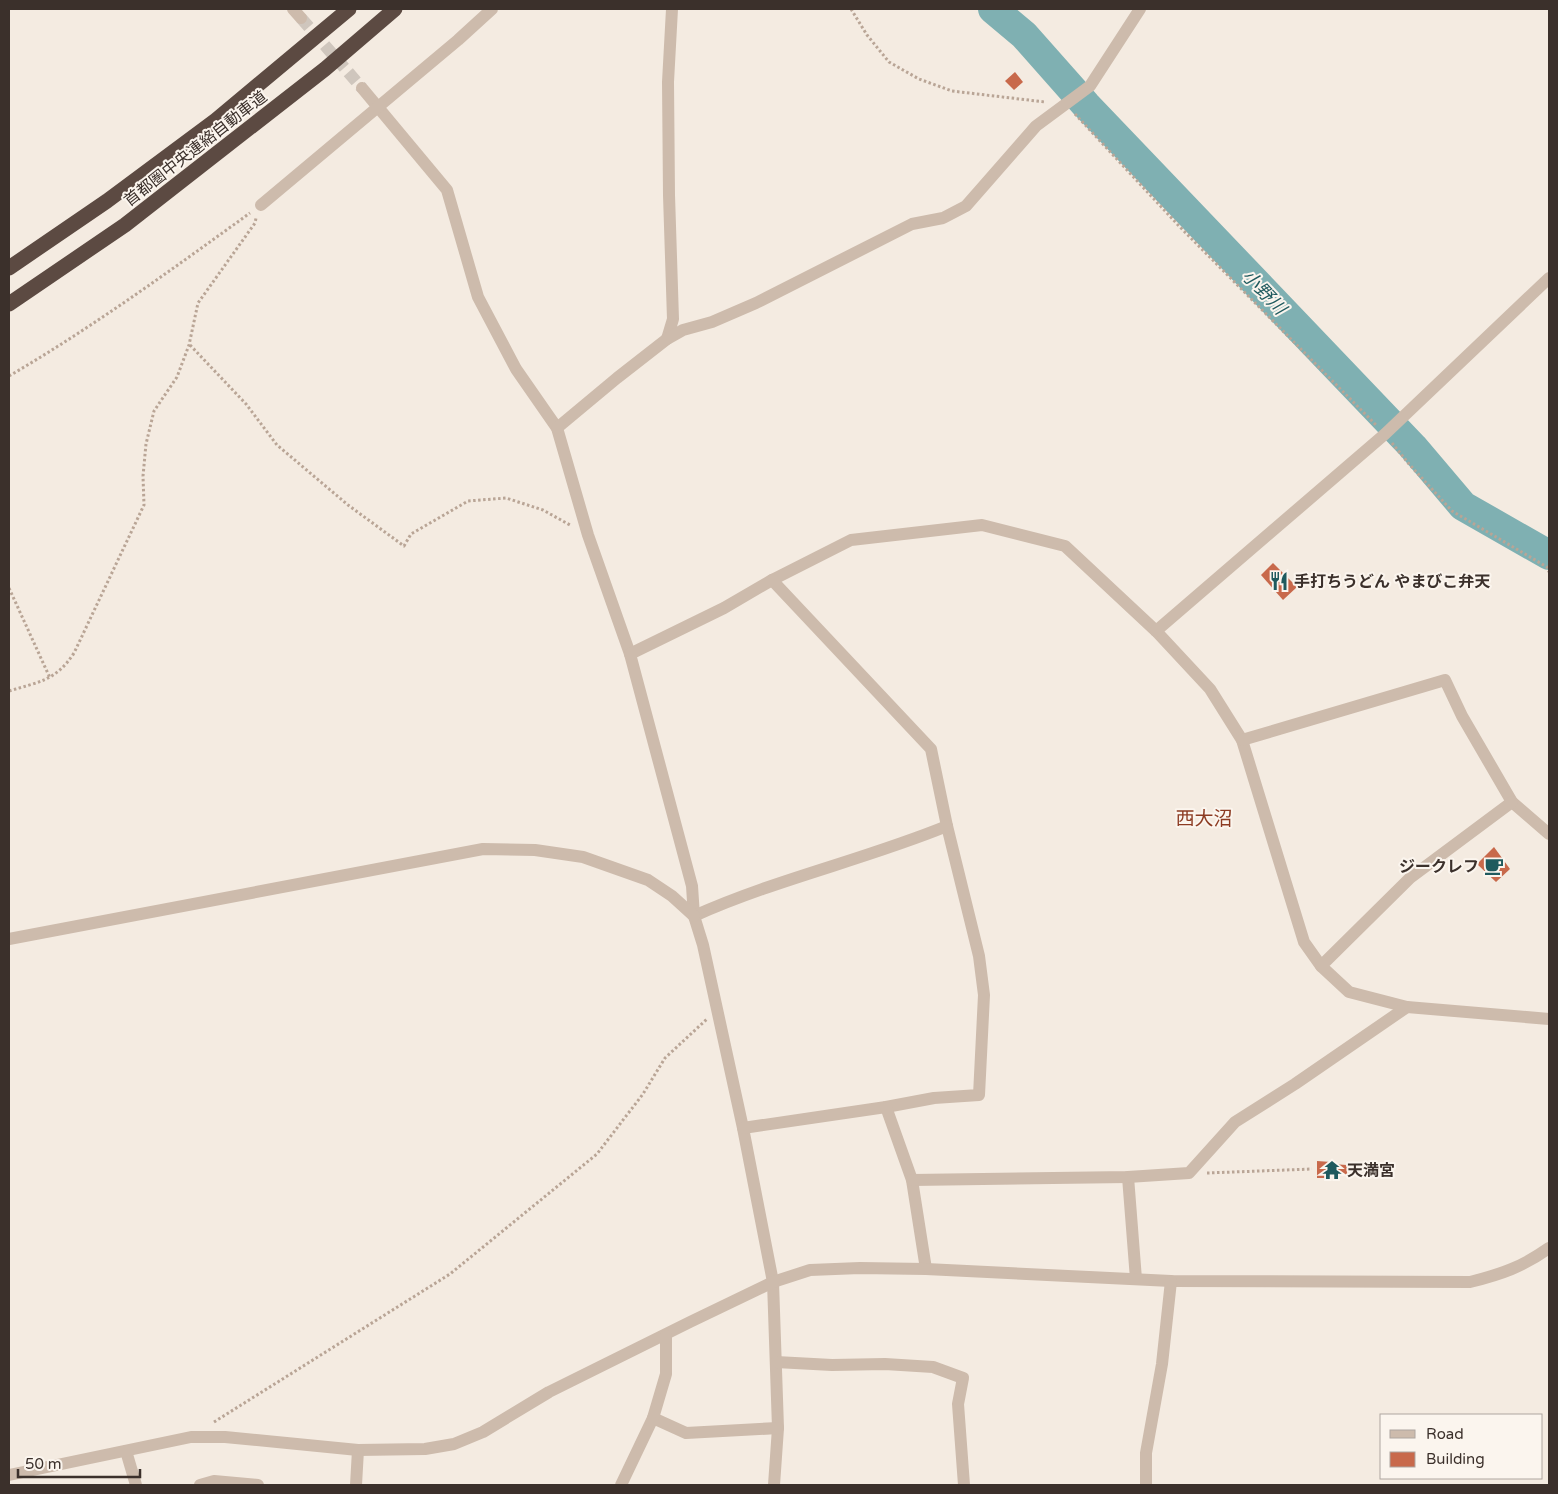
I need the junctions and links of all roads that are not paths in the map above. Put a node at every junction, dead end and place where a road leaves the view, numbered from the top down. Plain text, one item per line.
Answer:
1 (349, 9) edge
2 (395, 9) edge
3 (492, 9) edge
4 (672, 9) edge
5 (1140, 9) edge
6 (362, 88) tunnel mouth
7 (379, 107) junction
8 (261, 205) road end
9 (9, 268) edge
10 (1549, 278) edge
11 (9, 304) edge
12 (667, 339) junction
13 (556, 428) junction
14 (772, 580) junction
15 (1156, 631) junction
16 (630, 654) junction
17 (1242, 740) junction
18 (1512, 802) junction
19 (947, 826) junction
20 (1549, 834) edge
21 (694, 916) junction
22 (9, 939) edge
23 (1321, 966) junction
24 (1407, 1007) junction
25 (1549, 1019) edge
26 (886, 1107) junction
27 (743, 1128) junction
28 (1128, 1177) junction
29 (912, 1180) junction
30 (1549, 1248) edge
31 (926, 1269) junction
32 (1136, 1279) junction
33 (1171, 1281) junction
34 (773, 1282) junction
35 (666, 1336) junction
36 (776, 1362) junction
37 (653, 1418) junction
38 (778, 1428) junction
39 (358, 1450) junction
40 (126, 1451) junction
41 (9, 1475) edge
42 (136, 1485) edge
43 (200, 1485) edge
44 (258, 1485) edge
45 (356, 1485) edge
46 (621, 1485) edge
47 (774, 1485) edge
48 (964, 1485) edge
49 (1146, 1485) edge

1 - 9 highway, 首都圏中央連絡自動車道
2 - 11 highway, 首都圏中央連絡自動車道
3 - 7 street
4 - 12 street
5 - 12 street
6 - 7 street
7 - 8 street
7 - 13 street
10 - 15 street
12 - 13 street
13 - 16 street
14 - 15 street
14 - 16 street
14 - 19 street
15 - 17 street
16 - 21 street
17 - 18 street
17 - 23 street
18 - 20 street
18 - 23 street
19 - 21 street
19 - 26 street
21 - 22 street
21 - 27 street
23 - 24 street
24 - 25 street
24 - 28 street
26 - 27 street
26 - 29 street
27 - 34 street
28 - 29 street
28 - 32 street
29 - 31 street
30 - 33 street
31 - 32 street
31 - 34 street
32 - 33 street
33 - 49 street
34 - 35 street
34 - 36 street
35 - 37 street
35 - 39 street
36 - 38 street
36 - 48 street
37 - 38 street
37 - 46 street
38 - 47 street
39 - 40 street
39 - 45 street
40 - 41 street
40 - 42 street
43 - 44 street

